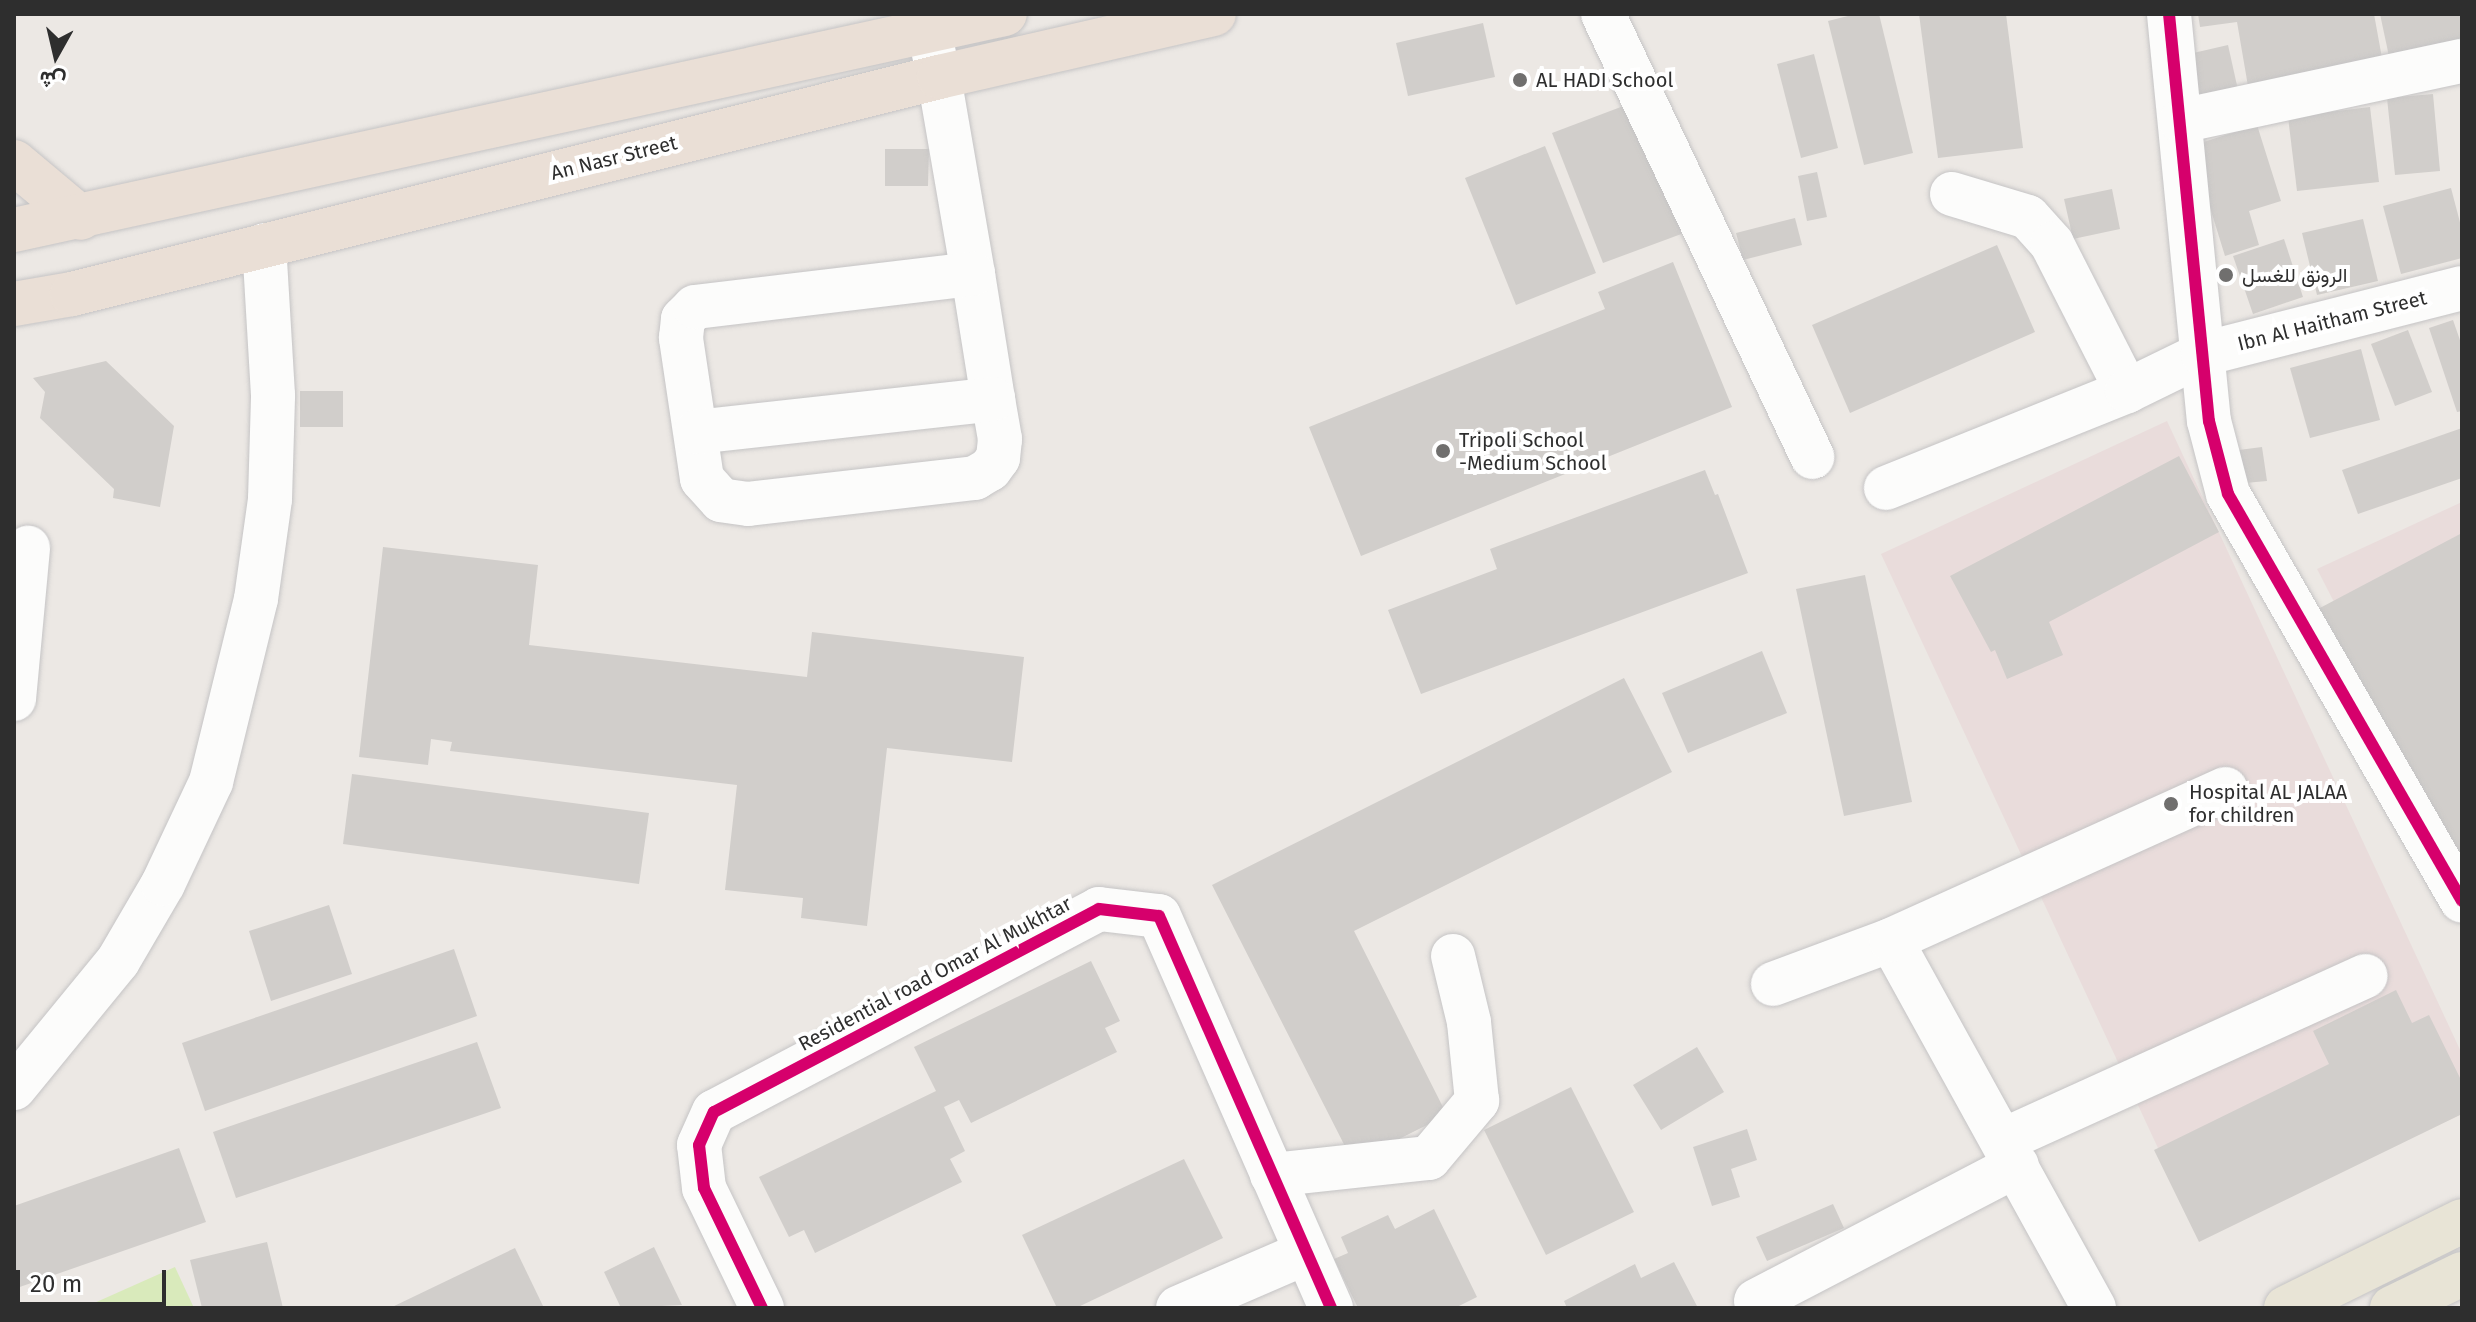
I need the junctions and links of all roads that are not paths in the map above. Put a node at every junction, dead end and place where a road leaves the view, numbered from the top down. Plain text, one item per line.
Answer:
1 (1005, 14) edge
2 (1214, 14) edge
3 (1603, 14) edge
4 (2169, 14) edge
5 (929, 31) junction
6 (2462, 61) edge
7 (939, 77) junction
8 (2181, 121) junction
9 (14, 162) edge
10 (1952, 194) dead end
11 (81, 218) junction
12 (14, 230) edge
13 (264, 245) junction
14 (973, 274) junction
15 (2462, 288) edge
16 (14, 304) edge
17 (2203, 354) junction
18 (2127, 391) junction
19 (993, 399) junction
20 (696, 432) junction
21 (1812, 457) dead end
22 (1886, 488) dead end
23 (28, 548) dead end
24 (14, 699) edge
25 (2225, 789) dead end
26 (2462, 901) edge
27 (1891, 940) junction
28 (1453, 956) dead end
29 (2366, 976) dead end
30 (1773, 984) dead end
31 (14, 1088) edge
32 (2011, 1152) junction
33 (1272, 1175) junction
34 (2462, 1221) edge
35 (1305, 1253) junction
36 (2462, 1274) edge
37 (1756, 1301) dead end
38 (762, 1308) edge
39 (1178, 1308) edge
40 (1331, 1308) edge
41 (2094, 1308) edge
42 (2286, 1308) edge
43 (2392, 1308) edge

1 - 5 highway
2 - 7 highway, An Nasr Street
3 - 21 street
4 - 8 street
5 - 7 street
5 - 11 highway
6 - 8 street
7 - 13 highway, An Nasr Street
7 - 14 street
8 - 17 street
9 - 11 highway
10 - 18 street
11 - 12 highway
13 - 16 highway, An Nasr Street
13 - 31 street
14 - 19 street
14 - 20 street
15 - 17 street, Ibn Al Haitham Street
17 - 18 street, Ibn Al Haitham Street
17 - 26 street
18 - 22 street, Ibn Al Haitham Street
19 - 20 street
19 - 20 street
23 - 24 street
25 - 27 street
27 - 30 street
27 - 32 street
28 - 33 street
29 - 32 street
32 - 37 street
32 - 41 street
33 - 35 street, Residential road Omar Al Mukhtar
33 - 38 street, Residential road Omar Al Mukhtar
34 - 42 main road
35 - 39 street
35 - 40 street, Residential road Omar Al Mukhtar
36 - 43 main road

